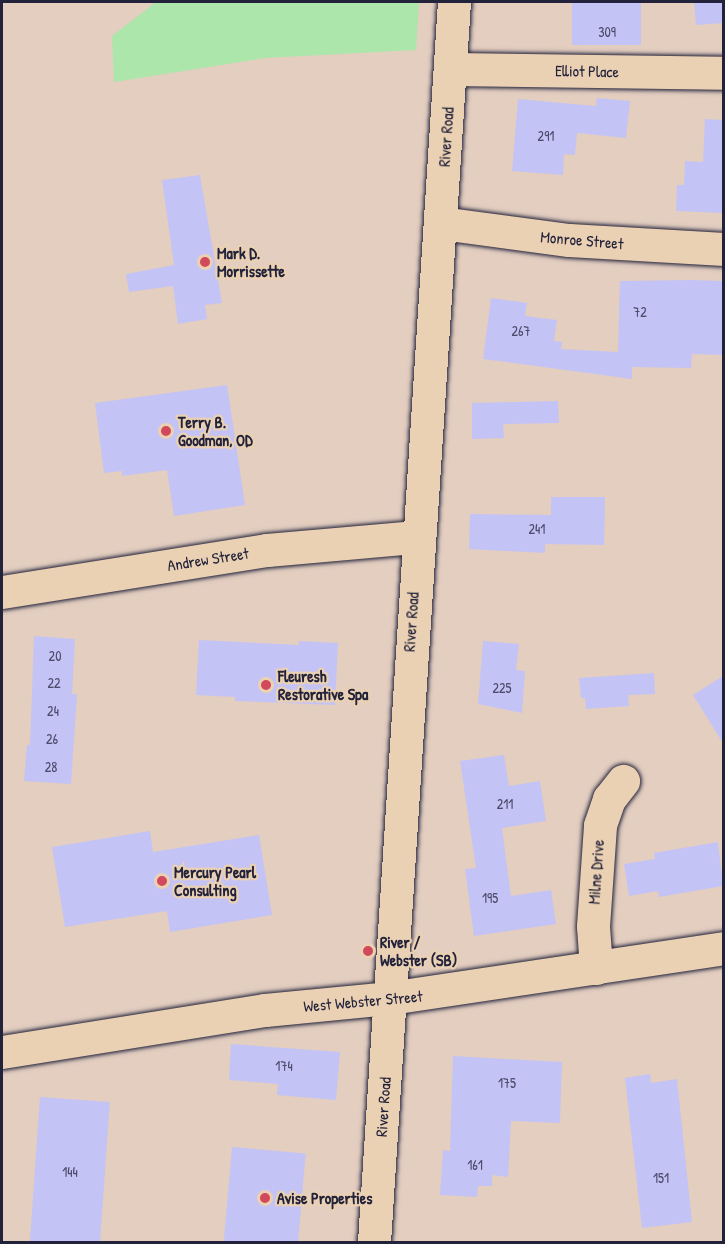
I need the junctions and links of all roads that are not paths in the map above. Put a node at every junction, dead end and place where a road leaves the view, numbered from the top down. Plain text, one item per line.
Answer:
1 (454, 2) edge
2 (451, 69) junction
3 (723, 73) edge
4 (441, 223) junction
5 (723, 249) edge
6 (416, 537) junction
7 (2, 592) edge
8 (623, 781) dead end
9 (723, 948) edge
10 (596, 968) junction
11 (390, 998) junction
12 (2, 1052) edge
13 (374, 1242) edge

1 - 2 street, River Road
2 - 3 street, Elliot Place
2 - 4 street, River Road
4 - 5 street, Monroe Street
4 - 6 street, River Road
6 - 7 street, Andrew Street
6 - 11 street, River Road
8 - 10 street, Milne Drive
9 - 10 street, West Webster Street
10 - 11 street, West Webster Street
11 - 12 street, West Webster Street
11 - 13 street, River Road

